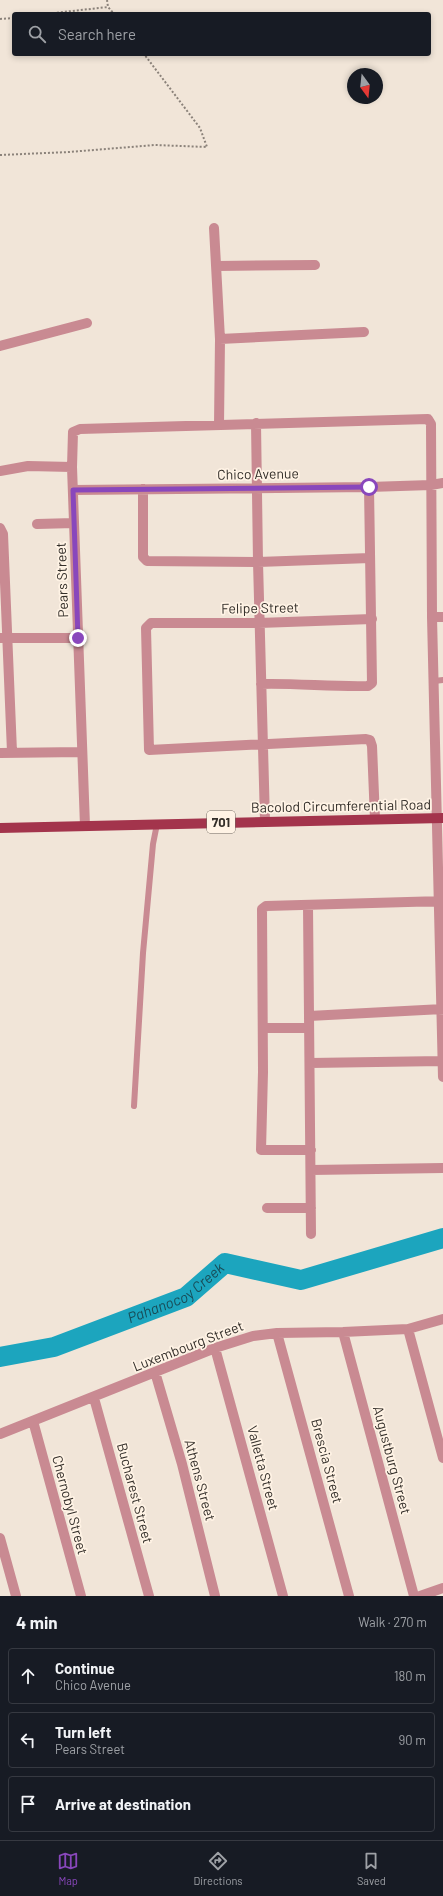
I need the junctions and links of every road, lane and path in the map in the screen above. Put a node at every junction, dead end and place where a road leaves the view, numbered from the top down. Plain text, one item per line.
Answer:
1 (107, 0) edge
2 (108, 7) junction
3 (63, 12) edge
4 (112, 12) edge
5 (12, 18) edge
6 (0, 19) edge
7 (146, 56) edge
8 (0, 155) edge
9 (214, 228) dead end
10 (315, 265) dead end
11 (216, 266) junction
12 (87, 323) dead end
13 (364, 332) dead end
14 (220, 339) junction
15 (0, 346) edge
16 (256, 424) junction
17 (219, 425) junction
18 (72, 468) junction
19 (0, 471) edge
20 (443, 483) edge
21 (431, 485) junction
22 (369, 487) junction
23 (256, 488) junction
24 (143, 489) junction
25 (73, 490) junction
26 (74, 523) junction
27 (37, 524) dead end
28 (0, 528) edge
29 (370, 558) junction
30 (258, 562) junction
31 (432, 617) junction
32 (443, 617) edge
33 (372, 619) junction
34 (259, 623) junction
35 (3, 638) edge
36 (78, 638) junction
37 (438, 681) edge
38 (261, 684) junction
39 (263, 743) junction
40 (439, 745) edge
41 (12, 752) junction
42 (82, 752) junction
43 (0, 753) edge
44 (440, 818) edge
45 (374, 819) junction
46 (265, 821) junction
47 (157, 824) junction
48 (85, 826) junction
49 (0, 828) edge
50 (441, 901) edge
51 (308, 906) junction
52 (442, 1009) edge
53 (309, 1016) junction
54 (263, 1028) junction
55 (309, 1028) junction
56 (443, 1061) edge
57 (310, 1063) junction
58 (443, 1078) edge
59 (134, 1106) dead end
60 (311, 1150) junction
61 (443, 1168) edge
62 (311, 1170) junction
63 (268, 1208) dead end
64 (311, 1208) junction
65 (311, 1234) dead end
66 (443, 1319) edge
67 (408, 1329) junction
68 (343, 1332) junction
69 (277, 1333) junction
70 (216, 1348) junction
71 (155, 1372) junction
72 (94, 1398) junction
73 (33, 1421) junction
74 (0, 1434) edge
75 (443, 1458) edge
76 (0, 1538) edge
77 (443, 1588) edge
78 (16, 1596) edge
79 (81, 1596) edge
80 (149, 1596) edge
81 (215, 1596) edge
82 (283, 1596) edge
83 (349, 1596) edge
84 (414, 1596) edge
85 (420, 1596) edge

1 - 2 path
2 - 3 path
2 - 4 path
5 - 6 path
7 - 8 path
9 - 11 street
10 - 11 street
11 - 14 street
12 - 15 street
13 - 14 street
14 - 17 street
16 - 17 street
16 - 21 street
16 - 23 street
17 - 18 street, Pears Street
18 - 19 street
18 - 25 street, Pears Street
20 - 21 street, Chico Avenue
21 - 22 street, Chico Avenue
21 - 31 street
22 - 23 street, Chico Avenue
22 - 29 street
23 - 24 street, Chico Avenue
23 - 30 street
24 - 25 street, Chico Avenue
24 - 30 street
25 - 26 street, Pears Street
26 - 27 street
26 - 36 street, Pears Street
28 - 35 street
29 - 30 street
29 - 33 street
30 - 34 street
31 - 32 street
31 - 37 street
33 - 34 street, Felipe Street
33 - 38 street
34 - 38 street
34 - 39 street, Felipe Street
35 - 36 street
35 - 41 street
36 - 42 street, Pears Street
37 - 40 street
38 - 39 street
39 - 45 street
39 - 46 street
40 - 44 street
41 - 42 street
41 - 43 street
42 - 48 street, Pears Street
44 - 45 main road, Bacolod Circumferential Road / 701
44 - 50 street
45 - 46 main road, Bacolod Circumferential Road / 701
46 - 47 main road, Bacolod Circumferential Road / 701
47 - 48 main road, Bacolod Circumferential Road / 701
47 - 59 lane
48 - 49 main road, Bacolod Circumferential Road / 701
50 - 51 street
50 - 52 street
51 - 53 street
51 - 54 street
52 - 53 street
52 - 56 street
53 - 55 street
54 - 55 street
54 - 60 street
55 - 57 street
56 - 57 street
56 - 58 street
57 - 60 street
60 - 62 street
61 - 62 street
62 - 64 street
63 - 64 street
64 - 65 street
66 - 67 street, Luxembourg Street
67 - 68 street, Luxembourg Street
67 - 75 street
68 - 69 street, Luxembourg Street
68 - 84 street, Augustburg Street
69 - 70 street, Luxembourg Street
69 - 83 street, Brescia Street
70 - 71 street, Luxembourg Street
70 - 82 street, Valletta Street
71 - 72 street, Luxembourg Street
71 - 81 street, Athens Street
72 - 73 street, Luxembourg Street
72 - 80 street, Bucharest Street
73 - 74 street, Luxembourg Street
73 - 79 street, Chernobyl Street
76 - 78 street
77 - 85 street

